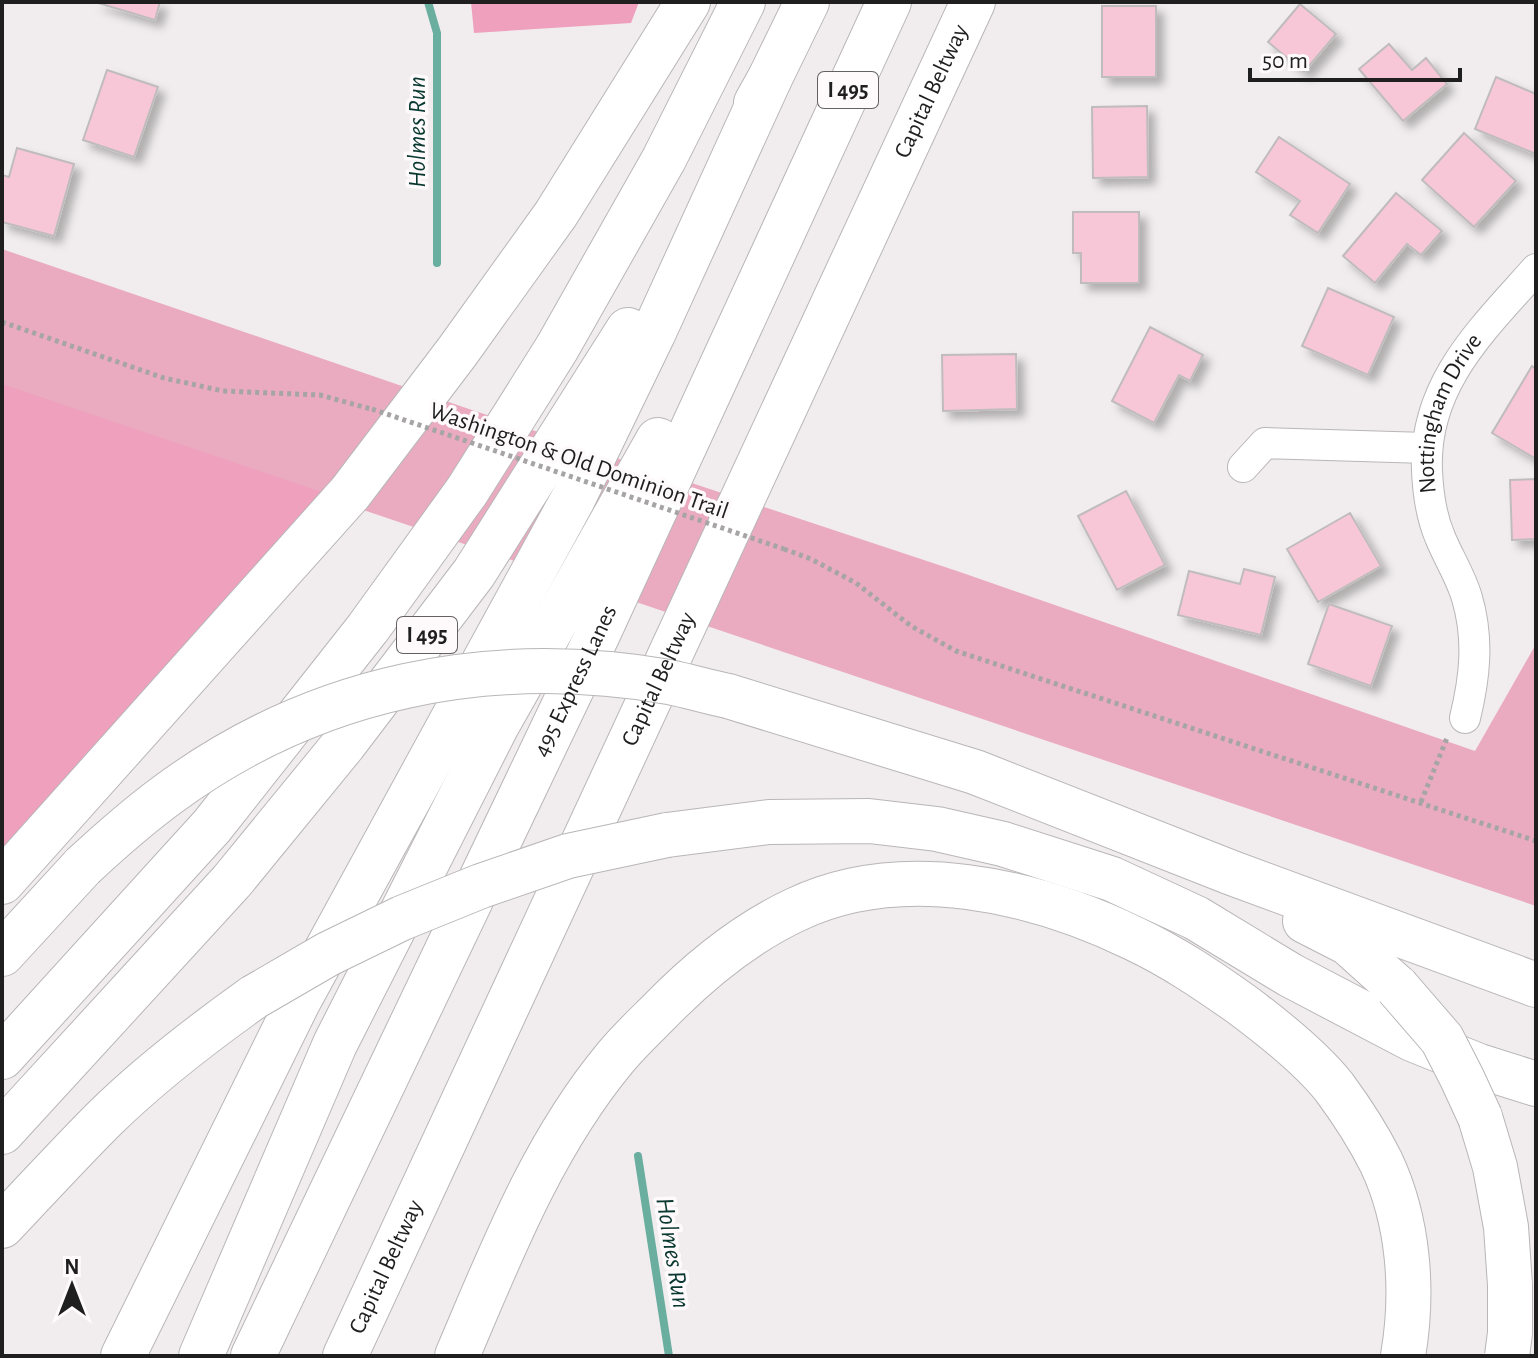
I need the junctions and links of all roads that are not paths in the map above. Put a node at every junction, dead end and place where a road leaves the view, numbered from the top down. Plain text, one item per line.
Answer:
1 (688, 2) edge
2 (743, 2) edge
3 (807, 2) edge
4 (889, 2) edge
5 (973, 2) edge
6 (770, 78) junction
7 (807, 177) junction
8 (1536, 269) edge
9 (1426, 448) junction
10 (1243, 467) dead end
11 (1465, 718) road end
12 (1232, 873) junction
13 (2, 882) edge
14 (2, 954) edge
15 (1536, 985) edge
16 (2, 1057) edge
17 (1536, 1084) edge
18 (2, 1132) edge
19 (2, 1226) edge
20 (1536, 1338) edge
21 (1405, 1342) edge
22 (123, 1356) edge
23 (201, 1356) edge
24 (253, 1356) edge
25 (345, 1356) edge
26 (457, 1356) edge
27 (1498, 1356) edge
28 (1507, 1356) edge

1 - 13 highway
2 - 16 highway, I 495
3 - 6 highway, I 495
4 - 7 highway, 495 Express Lanes / I 495
5 - 25 highway, Capital Beltway
6 - 18 highway, I 495
6 - 22 highway
7 - 23 highway
7 - 24 highway, 495 Express Lanes / I 495
8 - 9 street, Nottingham Drive
9 - 10 street
9 - 11 street, Nottingham Drive
12 - 14 highway, bridge
12 - 15 highway
12 - 28 highway, bridge
17 - 19 highway, bridge
20 - 27 highway
21 - 26 highway

